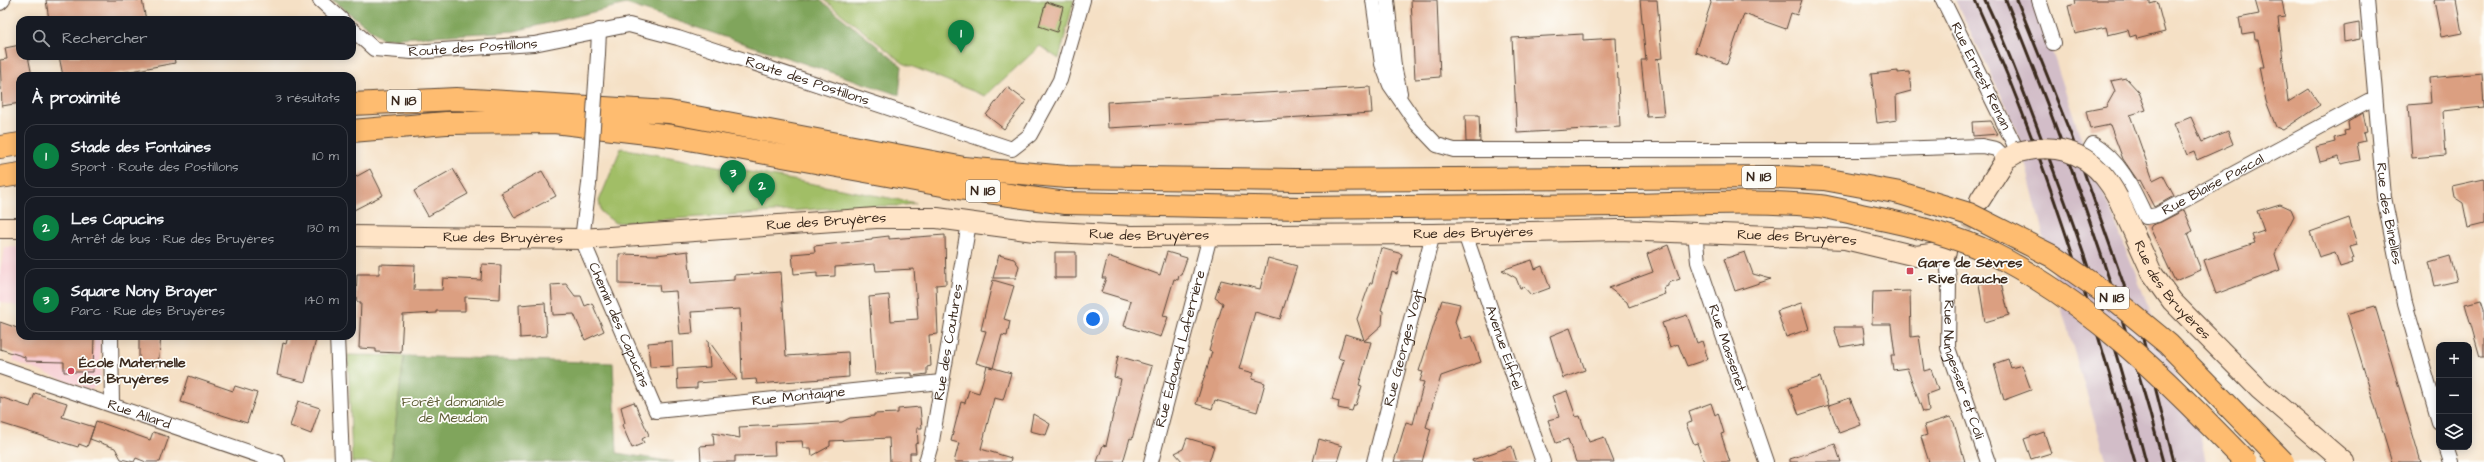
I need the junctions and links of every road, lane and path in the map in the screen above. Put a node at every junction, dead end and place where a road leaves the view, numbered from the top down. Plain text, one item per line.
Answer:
1 (3, 0) edge
2 (320, 0) edge
3 (1083, 0) edge
4 (1373, 0) edge
5 (1387, 0) edge
6 (1943, 0) edge
7 (2039, 0) edge
8 (2367, 0) edge
9 (0, 4) edge
10 (338, 16) edge
11 (600, 30) junction
12 (356, 33) edge
13 (2054, 43) dead end
14 (1401, 99) junction
15 (2375, 100) junction
16 (356, 104) edge
17 (356, 131) edge
18 (16, 145) edge
19 (0, 147) edge
20 (2012, 155) junction
21 (2084, 158) junction
22 (16, 175) edge
23 (0, 177) edge
24 (1980, 200) tunnel mouth
25 (969, 223) junction
26 (0, 228) edge
27 (16, 228) edge
28 (1695, 232) junction
29 (1433, 234) junction
30 (1466, 234) junction
31 (356, 236) edge
32 (1210, 236) junction
33 (582, 239) junction
34 (1946, 252) joint
35 (111, 340) edge
36 (337, 340) edge
37 (0, 367) edge
38 (941, 382) junction
39 (112, 404) junction
40 (656, 411) joint
41 (2437, 414) edge
42 (2447, 450) edge
43 (278, 462) edge
44 (342, 462) edge
45 (926, 462) edge
46 (1151, 462) edge
47 (1374, 462) edge
48 (1543, 462) edge
49 (1766, 462) edge
50 (1988, 462) edge
51 (2246, 462) edge
52 (2283, 462) edge
53 (2344, 462) edge
54 (2451, 462) edge

1 - 9 street
2 - 10 street
3 - 11 street, Route des Postillons
4 - 14 street
5 - 14 street
6 - 20 street, Rue Ernest Renan
7 - 13 street
8 - 15 street, Rue des Binelles
11 - 12 street, Route des Postillons
11 - 33 street, bridge
14 - 20 street
15 - 21 street, Rue Blaise Pascal
15 - 41 street, Rue des Binelles
16 - 52 highway, N 118, bridge
17 - 51 highway, N 118, bridge
18 - 19 highway
20 - 21 street, Rue des Bruyères, bridge
20 - 24 street
21 - 53 street, Rue des Bruyères, bridge
22 - 23 highway
25 - 32 street, Rue des Bruyères
25 - 33 street, Rue des Bruyères
25 - 38 street, Rue des Coutures
26 - 27 street
28 - 30 street, Rue des Bruyères
28 - 34 street, Rue des Bruyères
28 - 49 street, Rue Massenet
29 - 30 street, Rue des Bruyères
29 - 32 street, Rue des Bruyères
29 - 47 street, Rue Georges Vogt
30 - 48 street, Avenue Eiffel
31 - 33 street, Rue des Bruyères
32 - 46 street, Rue Édouard Laferrière
33 - 40 street, Chemin des Capucins
34 - 50 street, Rue Nungesser et Coli
35 - 39 street
36 - 44 street
37 - 39 street, Rue Allard
38 - 40 street, Rue Montaigne
38 - 45 street, Rue des Coutures
39 - 43 street, Rue Allard
42 - 54 street

